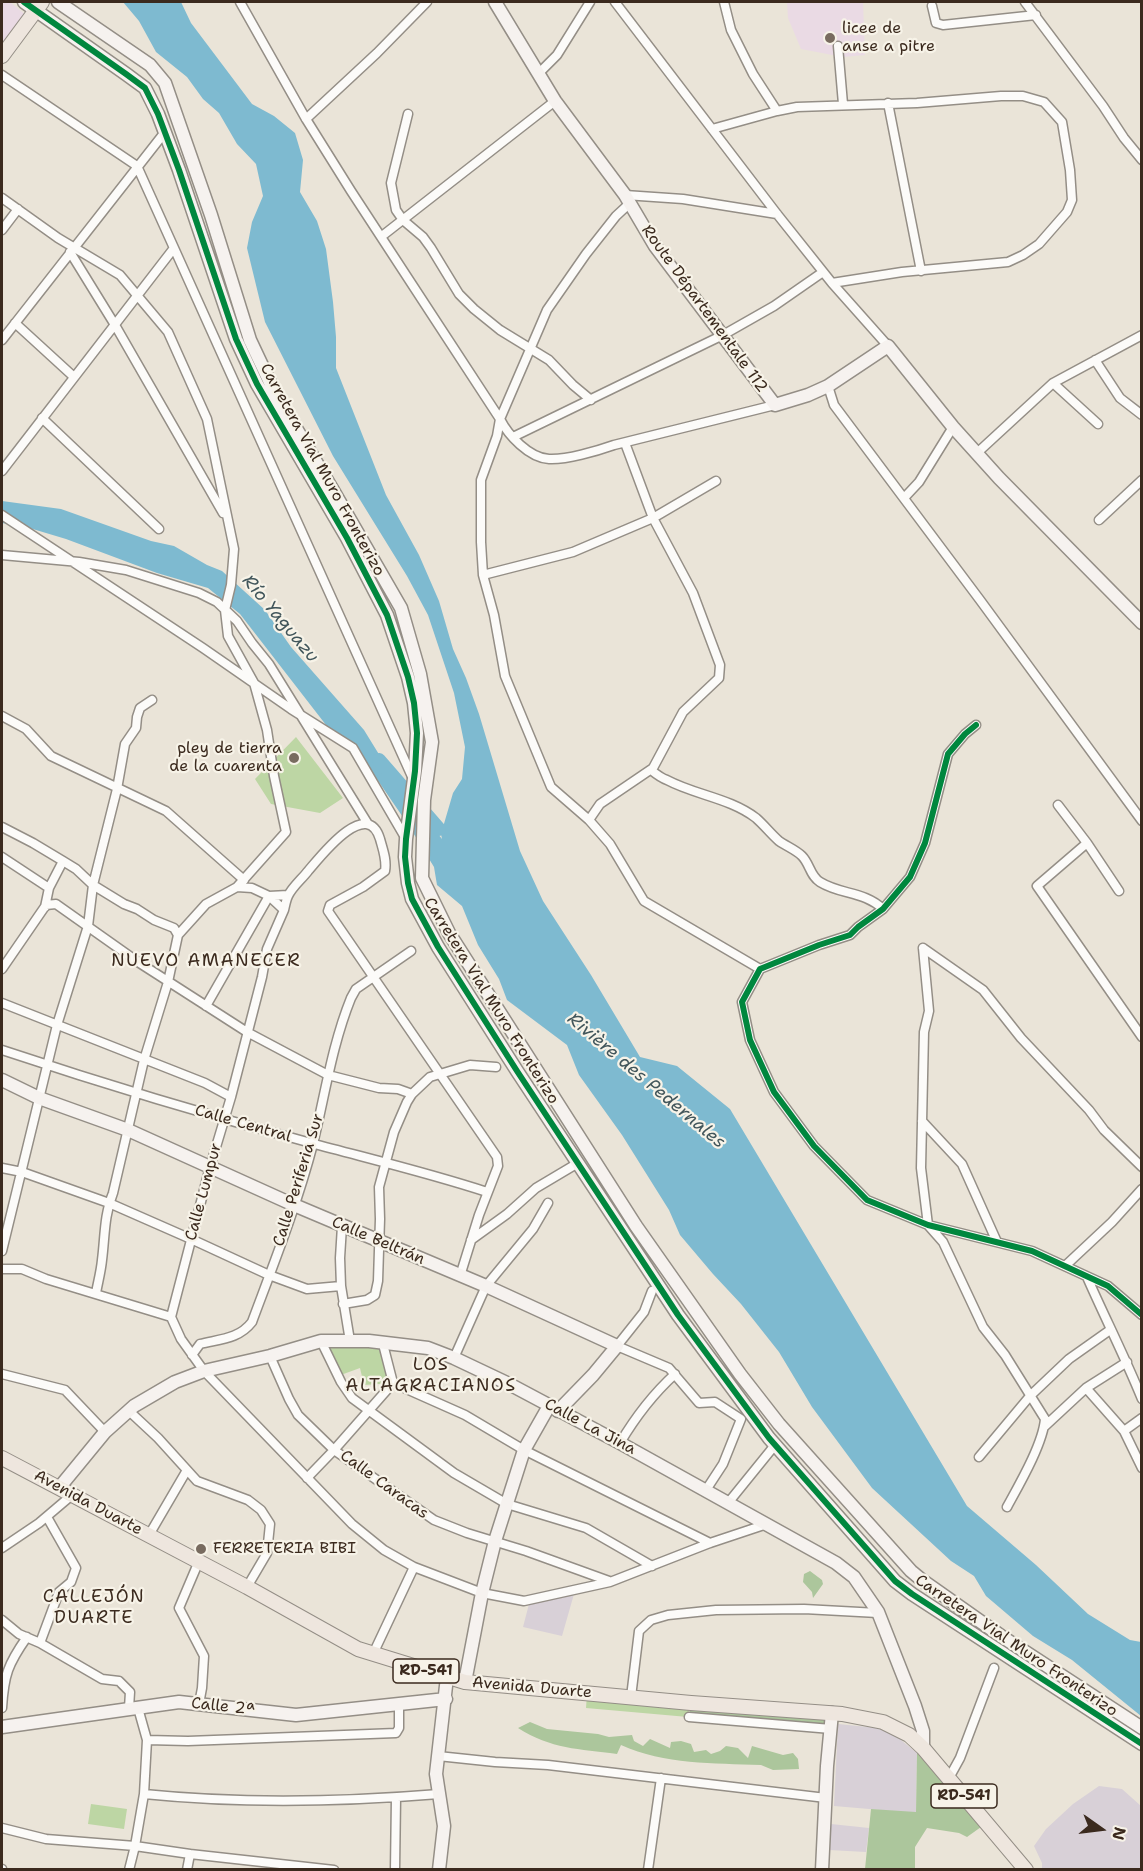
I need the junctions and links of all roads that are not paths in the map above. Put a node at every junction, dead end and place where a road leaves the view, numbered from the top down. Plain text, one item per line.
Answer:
1 (58, 2) edge
2 (241, 2) edge
3 (427, 2) edge
4 (495, 2) edge
5 (590, 2) edge
6 (615, 2) edge
7 (724, 2) edge
8 (1025, 2) edge
9 (34, 4) edge
10 (932, 6) dead end
11 (1036, 15) junction
12 (838, 46) dead end
13 (2, 56) edge
14 (539, 74) junction
15 (2, 75) edge
16 (555, 100) junction
17 (888, 103) junction
18 (843, 104) junction
19 (777, 111) junction
20 (408, 114) dead end
21 (306, 119) junction
22 (712, 129) junction
23 (165, 132) junction
24 (1142, 160) edge
25 (137, 166) junction
26 (2, 198) edge
27 (628, 199) junction
28 (18, 209) junction
29 (777, 214) junction
30 (403, 220) junction
31 (2, 230) edge
32 (382, 236) junction
33 (174, 248) junction
34 (72, 250) junction
35 (921, 271) junction
36 (823, 272) junction
37 (832, 283) junction
38 (136, 296) junction
39 (15, 323) junction
40 (115, 325) junction
41 (723, 335) junction
42 (1142, 335) edge
43 (2, 340) edge
44 (888, 346) junction
45 (531, 348) junction
46 (1095, 360) junction
47 (74, 377) junction
48 (1053, 383) junction
49 (828, 386) junction
50 (591, 400) junction
51 (775, 405) junction
52 (1142, 415) edge
53 (42, 418) junction
54 (500, 419) junction
55 (1098, 424) dead end
56 (953, 427) junction
57 (513, 437) junction
58 (625, 442) junction
59 (977, 453) junction
60 (2, 471) edge
61 (1142, 480) edge
62 (716, 481) dead end
63 (904, 498) junction
64 (2, 515) edge
65 (653, 518) junction
66 (1099, 520) dead end
67 (228, 523) junction
68 (159, 529) dead end
69 (2, 555) edge
70 (483, 575) junction
71 (225, 610) junction
72 (1142, 623) edge
73 (254, 683) junction
74 (152, 700) dead end
75 (2, 716) edge
76 (976, 725) dead end
77 (651, 770) junction
78 (414, 781) junction
79 (117, 789) junction
80 (1058, 805) dead end
81 (589, 820) junction
82 (1142, 821) edge
83 (368, 824) junction
84 (2, 828) edge
85 (406, 839) junction
86 (1087, 843) junction
87 (2, 857) edge
88 (63, 861) junction
89 (244, 880) junction
90 (93, 885) junction
91 (237, 887) junction
92 (49, 888) junction
93 (1119, 891) dead end
94 (288, 895) junction
95 (269, 896) junction
96 (45, 907) junction
97 (883, 909) junction
98 (284, 910) junction
99 (88, 926) junction
100 (178, 935) junction
101 (411, 951) dead end
102 (2, 969) edge
103 (760, 969) junction
104 (373, 976) junction
105 (168, 981) junction
106 (2, 1003) edge
107 (206, 1006) junction
108 (57, 1025) junction
109 (247, 1032) junction
110 (1142, 1037) edge
111 (2, 1050) edge
112 (144, 1060) junction
113 (48, 1066) junction
114 (496, 1067) dead end
115 (441, 1075) junction
116 (328, 1076) junction
117 (2, 1080) edge
118 (136, 1093) junction
119 (412, 1094) junction
120 (231, 1097) junction
121 (39, 1098) junction
122 (225, 1119) junction
123 (922, 1121) junction
124 (128, 1130) junction
125 (313, 1144) junction
126 (385, 1161) junction
127 (578, 1163) junction
128 (210, 1167) junction
129 (1142, 1167) edge
130 (2, 1168) edge
131 (22, 1172) junction
132 (1142, 1189) edge
133 (487, 1192) junction
134 (109, 1203) junction
135 (548, 1203) dead end
136 (294, 1205) junction
137 (928, 1225) junction
138 (342, 1226) junction
139 (191, 1239) junction
140 (471, 1240) junction
141 (378, 1241) junction
142 (997, 1242) junction
143 (2, 1251) edge
144 (1065, 1266) junction
145 (2, 1269) edge
146 (269, 1275) junction
147 (460, 1276) junction
148 (1087, 1277) junction
149 (340, 1286) junction
150 (486, 1286) junction
151 (652, 1291) dead end
152 (96, 1293) junction
153 (343, 1304) junction
154 (1142, 1315) edge
155 (171, 1317) junction
156 (1110, 1330) junction
157 (321, 1341) junction
158 (350, 1341) junction
159 (383, 1344) junction
160 (617, 1346) junction
161 (192, 1355) junction
162 (270, 1356) junction
163 (454, 1358) junction
164 (1127, 1362) junction
165 (204, 1371) junction
166 (2, 1374) edge
167 (675, 1374) junction
168 (393, 1383) junction
169 (1086, 1388) junction
170 (1030, 1396) junction
171 (1142, 1399) edge
172 (554, 1408) junction
173 (129, 1411) junction
174 (368, 1411) junction
175 (1142, 1418) edge
176 (1044, 1427) junction
177 (1124, 1431) junction
178 (105, 1432) junction
179 (620, 1443) junction
180 (775, 1445) junction
181 (334, 1450) junction
182 (524, 1450) junction
183 (979, 1457) dead end
184 (2, 1458) edge
185 (1142, 1468) edge
186 (188, 1470) junction
187 (307, 1478) junction
188 (59, 1488) junction
189 (706, 1490) junction
190 (72, 1495) junction
191 (728, 1503) junction
192 (507, 1504) junction
193 (1007, 1507) dead end
194 (47, 1517) junction
195 (767, 1524) junction
196 (149, 1535) junction
197 (495, 1540) junction
198 (710, 1543) junction
199 (2, 1548) edge
200 (198, 1561) junction
201 (652, 1566) junction
202 (414, 1567) junction
203 (610, 1582) junction
204 (247, 1587) junction
205 (482, 1593) junction
206 (878, 1613) junction
207 (2, 1620) edge
208 (27, 1637) junction
209 (40, 1643) junction
210 (373, 1654) junction
211 (994, 1668) dead end
212 (447, 1677) junction
213 (465, 1682) junction
214 (631, 1697) junction
215 (446, 1699) junction
216 (399, 1703) junction
217 (199, 1704) junction
218 (2, 1708) edge
219 (133, 1708) junction
220 (832, 1713) junction
221 (689, 1717) dead end
222 (2, 1727) edge
223 (1142, 1728) edge
224 (831, 1729) junction
225 (147, 1740) junction
226 (1142, 1744) edge
227 (923, 1748) junction
228 (438, 1756) junction
229 (661, 1778) junction
230 (949, 1778) junction
231 (144, 1794) junction
232 (439, 1794) junction
233 (396, 1798) junction
234 (826, 1798) junction
235 (2, 1828) edge
236 (135, 1846) junction
237 (190, 1854) junction
238 (293, 1868) edge
239 (129, 1869) edge
240 (187, 1869) edge
241 (334, 1869) edge
242 (395, 1869) edge
243 (439, 1869) edge
244 (648, 1869) edge
245 (822, 1869) edge
246 (1026, 1869) edge

1 - 223 street, Carretera Vial Muro Fronterizo
2 - 21 street
3 - 21 street
4 - 14 street, Route Départementale 112
5 - 14 street
6 - 22 street
7 - 19 street
8 - 11 street
9 - 13 main road
9 - 23 street, Carretera Vial Muro Fronterizo
10 - 11 street
11 - 24 street
12 - 18 street
14 - 16 street, Route Départementale 112
15 - 25 street
16 - 27 street, Route Départementale 112
16 - 30 street
17 - 18 street
17 - 35 street
17 - 35 street
18 - 19 street
19 - 22 street
20 - 30 street
21 - 32 street
22 - 29 street
23 - 25 street
23 - 78 street, Carretera Vial Muro Fronterizo
25 - 33 street
25 - 34 street
26 - 28 street
27 - 29 street
27 - 41 street, Route Départementale 112
27 - 45 street
28 - 31 street
28 - 34 street
29 - 36 street
30 - 32 street
30 - 45 street
32 - 54 street
33 - 38 street
33 - 78 street
34 - 38 street
34 - 39 street
34 - 40 street
35 - 37 street
36 - 37 street
36 - 41 street
37 - 44 street
38 - 40 street
38 - 67 street
39 - 43 street
39 - 47 street
40 - 47 street
40 - 67 street
41 - 50 street
41 - 51 street, Route Départementale 112
42 - 46 street
44 - 49 street, Route Départementale 112
44 - 56 street
45 - 50 street
45 - 54 street
46 - 48 street
46 - 52 street
47 - 53 street
48 - 55 street
48 - 59 street
49 - 51 street, Route Départementale 112
49 - 63 street
50 - 57 street
51 - 58 street
53 - 60 street
53 - 68 street
54 - 57 street
54 - 70 street
56 - 59 street
56 - 63 street
57 - 58 street
58 - 65 street
59 - 72 street
61 - 66 street
62 - 65 street
63 - 82 street
64 - 73 street
65 - 70 street
65 - 77 street
67 - 71 street
69 - 71 street
70 - 81 street
71 - 73 street
71 - 83 street
73 - 85 street
73 - 89 street
74 - 79 street
75 - 79 street
76 - 97 street
77 - 81 street
77 - 97 street
78 - 85 street, Carretera Vial Muro Fronterizo
79 - 89 street
79 - 90 street
80 - 86 street
81 - 103 street
83 - 94 street
83 - 104 street
84 - 88 street
85 - 127 street, Carretera Vial Muro Fronterizo
86 - 93 street
86 - 110 street
87 - 92 street
88 - 90 street
88 - 92 street
89 - 91 street
90 - 99 street
90 - 100 street
91 - 95 street
91 - 100 street
92 - 96 street
94 - 95 street
94 - 98 street, Calle Lumpur
95 - 98 street
95 - 107 street
96 - 99 street
96 - 102 street
97 - 103 street
98 - 109 street, Calle Lumpur
99 - 105 street
99 - 108 street
100 - 105 street
101 - 104 street, Calle Periferia Sur
103 - 137 street
104 - 115 street
104 - 116 street, Calle Periferia Sur
105 - 107 street
105 - 112 street
106 - 108 street
107 - 109 street
108 - 112 street
108 - 113 street
109 - 116 street
109 - 120 street, Calle Lumpur
111 - 113 street, Calle Central
112 - 118 street
112 - 120 street
113 - 118 street, Calle Central
113 - 121 street
114 - 115 street
115 - 119 street
115 - 133 street
116 - 119 street
116 - 125 street, Calle Periferia Sur
117 - 121 street, Calle Beltrán
118 - 122 street, Calle Central
118 - 124 street
119 - 126 street
120 - 122 street, Calle Lumpur
121 - 124 street, Calle Beltrán
121 - 131 street
122 - 125 street, Calle Central
122 - 128 street, Calle Lumpur
123 - 129 street
123 - 137 street
123 - 142 street
124 - 128 street, Calle Beltrán
124 - 134 street
125 - 126 street, Calle Central
125 - 136 street, Calle Periferia Sur
126 - 133 street, Calle Central
126 - 141 street
127 - 140 street
127 - 180 street, Carretera Vial Muro Fronterizo
128 - 136 street, Calle Beltrán
128 - 139 street, Calle Lumpur
130 - 131 street
131 - 134 street
131 - 143 street
132 - 144 street
133 - 140 street
134 - 139 street
134 - 152 street
135 - 150 street
136 - 138 street, Calle Beltrán
136 - 146 street, Calle Periferia Sur
137 - 142 street
137 - 170 street
138 - 141 street, Calle Beltrán
138 - 149 street
139 - 146 street
139 - 155 street, Calle Lumpur
140 - 147 street
141 - 147 street, Calle Beltrán
141 - 153 street
142 - 144 street
144 - 148 street
145 - 152 street
146 - 149 street
146 - 161 street, Calle Periferia Sur
147 - 150 street, Calle Beltrán
148 - 154 street
148 - 156 street
149 - 153 street
150 - 160 street, Calle Beltrán
150 - 163 street
151 - 160 street
152 - 155 street
153 - 158 street
155 - 161 street
156 - 164 street
156 - 170 street
157 - 158 street, Calle La Jina
157 - 162 street, Calle La Jina
157 - 174 street
158 - 159 street, Calle La Jina
159 - 163 street, Calle La Jina
159 - 168 street
160 - 167 street, Calle Beltrán
160 - 172 street
161 - 165 street
162 - 165 street, Calle La Jina
162 - 181 street, Calle Caracas
163 - 172 street, Calle La Jina
164 - 169 street
164 - 171 street
165 - 173 street, Calle La Jina
165 - 187 street
166 - 178 street
167 - 179 street
167 - 189 street, Calle Beltrán
168 - 174 street
168 - 182 street
169 - 176 street
169 - 177 street
170 - 176 street
170 - 183 street
172 - 179 street, Calle La Jina
172 - 182 street
173 - 178 street, Calle La Jina
173 - 186 street
174 - 181 street
174 - 192 street
175 - 177 street
176 - 193 street
177 - 185 street
178 - 188 street, Calle La Jina
179 - 189 street, Calle La Jina
180 - 191 street
180 - 226 street, Carretera Vial Muro Fronterizo
181 - 187 street
181 - 197 street, Calle Caracas
182 - 192 street
182 - 198 street
184 - 188 main road, Avenida Duarte / RD-541
186 - 196 street
186 - 204 street
187 - 202 street
188 - 190 main road, Avenida Duarte / RD-541
189 - 191 street, Calle La Jina
190 - 194 street
190 - 196 main road, Avenida Duarte / RD-541
191 - 195 street, Calle La Jina
192 - 197 street
192 - 201 street
194 - 199 street
194 - 209 street
195 - 198 street
195 - 206 street, Calle La Jina
196 - 200 main road, Avenida Duarte / RD-541
197 - 203 street, Calle Caracas
197 - 205 street
198 - 201 street
200 - 204 main road, Avenida Duarte / RD-541
200 - 217 street
201 - 203 street
202 - 205 street
202 - 210 street
203 - 205 street
204 - 210 main road, Avenida Duarte / RD-541
205 - 213 street
206 - 214 street
206 - 227 street, Calle La Jina
207 - 208 street
208 - 209 street
208 - 218 street
209 - 219 street
210 - 212 main road, Avenida Duarte / RD-541
211 - 230 street
212 - 213 main road, Avenida Duarte / RD-541
212 - 215 street
213 - 214 main road, Avenida Duarte / RD-541
214 - 220 main road, Avenida Duarte / RD-541
215 - 216 street, Calle 2ª
215 - 228 street
216 - 217 street, Calle 2ª
216 - 225 street
217 - 219 street, Calle 2ª
219 - 222 street, Calle 2ª
219 - 225 street
220 - 224 street
220 - 227 main road, Avenida Duarte / RD-541
221 - 224 street
224 - 234 street
225 - 231 street
227 - 230 main road, RD-541
228 - 229 street
228 - 232 street
229 - 234 street
229 - 244 street
230 - 246 main road, RD-541
231 - 233 street
231 - 236 street
232 - 233 street
232 - 243 street
233 - 242 street
234 - 245 street
235 - 236 street
236 - 237 street
236 - 239 street
237 - 238 street
237 - 240 street
238 - 241 street

